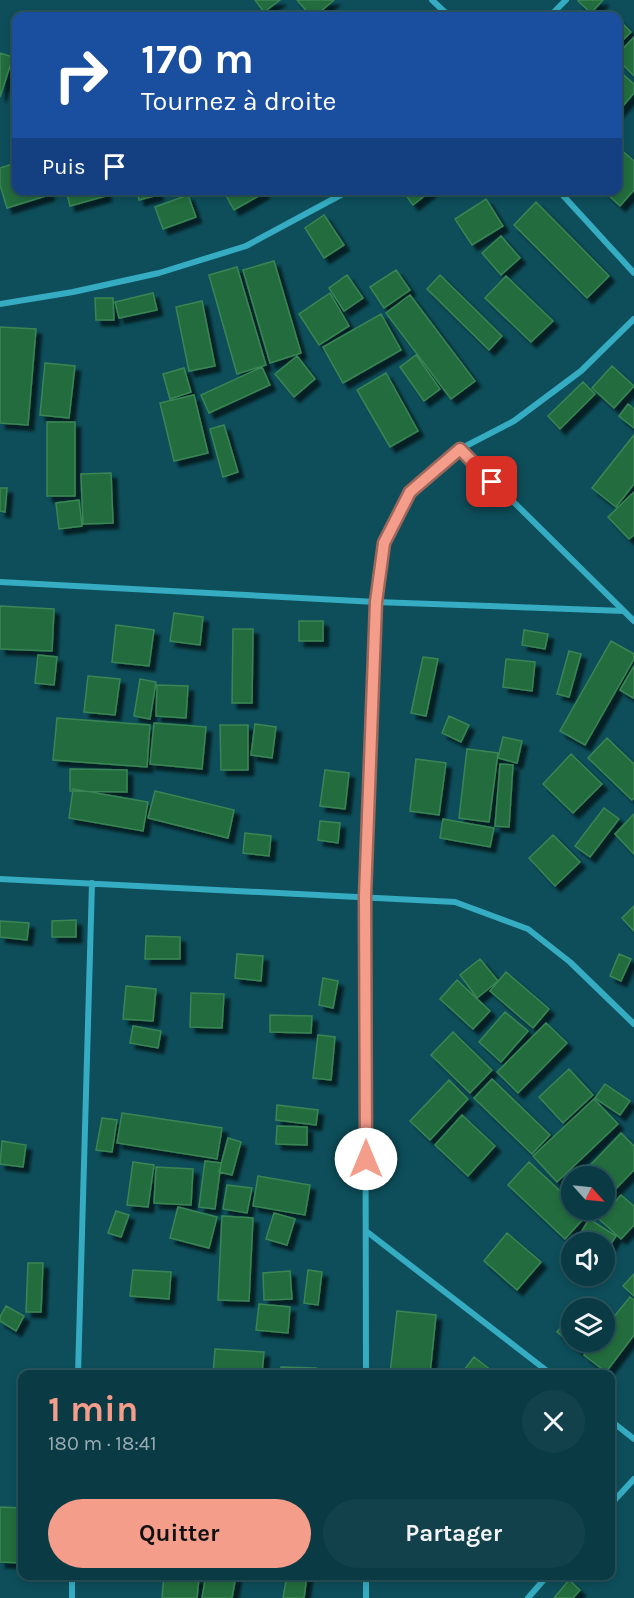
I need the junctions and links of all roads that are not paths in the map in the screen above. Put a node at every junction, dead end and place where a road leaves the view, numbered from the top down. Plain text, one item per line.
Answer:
1 (432, 0) edge
2 (566, 0) edge
3 (445, 12) edge
4 (554, 12) edge
5 (341, 195) edge
6 (563, 195) edge
7 (634, 273) edge
8 (0, 304) edge
9 (634, 319) edge
10 (460, 449) junction
11 (0, 582) edge
12 (376, 602) junction
13 (624, 611) junction
14 (634, 621) edge
15 (0, 879) edge
16 (92, 883) junction
17 (365, 896) junction
18 (634, 1024) edge
19 (366, 1231) junction
20 (78, 1370) edge
21 (366, 1370) edge
22 (546, 1370) edge
23 (615, 1424) edge
24 (634, 1439) edge
25 (634, 1479) edge
26 (615, 1500) edge
27 (72, 1580) edge
28 (366, 1580) edge
29 (544, 1580) edge
30 (72, 1598) edge
31 (366, 1598) edge
32 (528, 1598) edge

1 - 3 street
2 - 4 street
5 - 8 street
6 - 7 street
9 - 10 street
10 - 12 street
10 - 13 street
11 - 12 street
12 - 13 street
12 - 17 street
13 - 14 street
15 - 16 street
16 - 17 street
16 - 20 street
17 - 18 street
17 - 19 street
19 - 21 street
19 - 22 street
23 - 24 street
25 - 26 street
27 - 30 street
28 - 31 street
29 - 32 street

